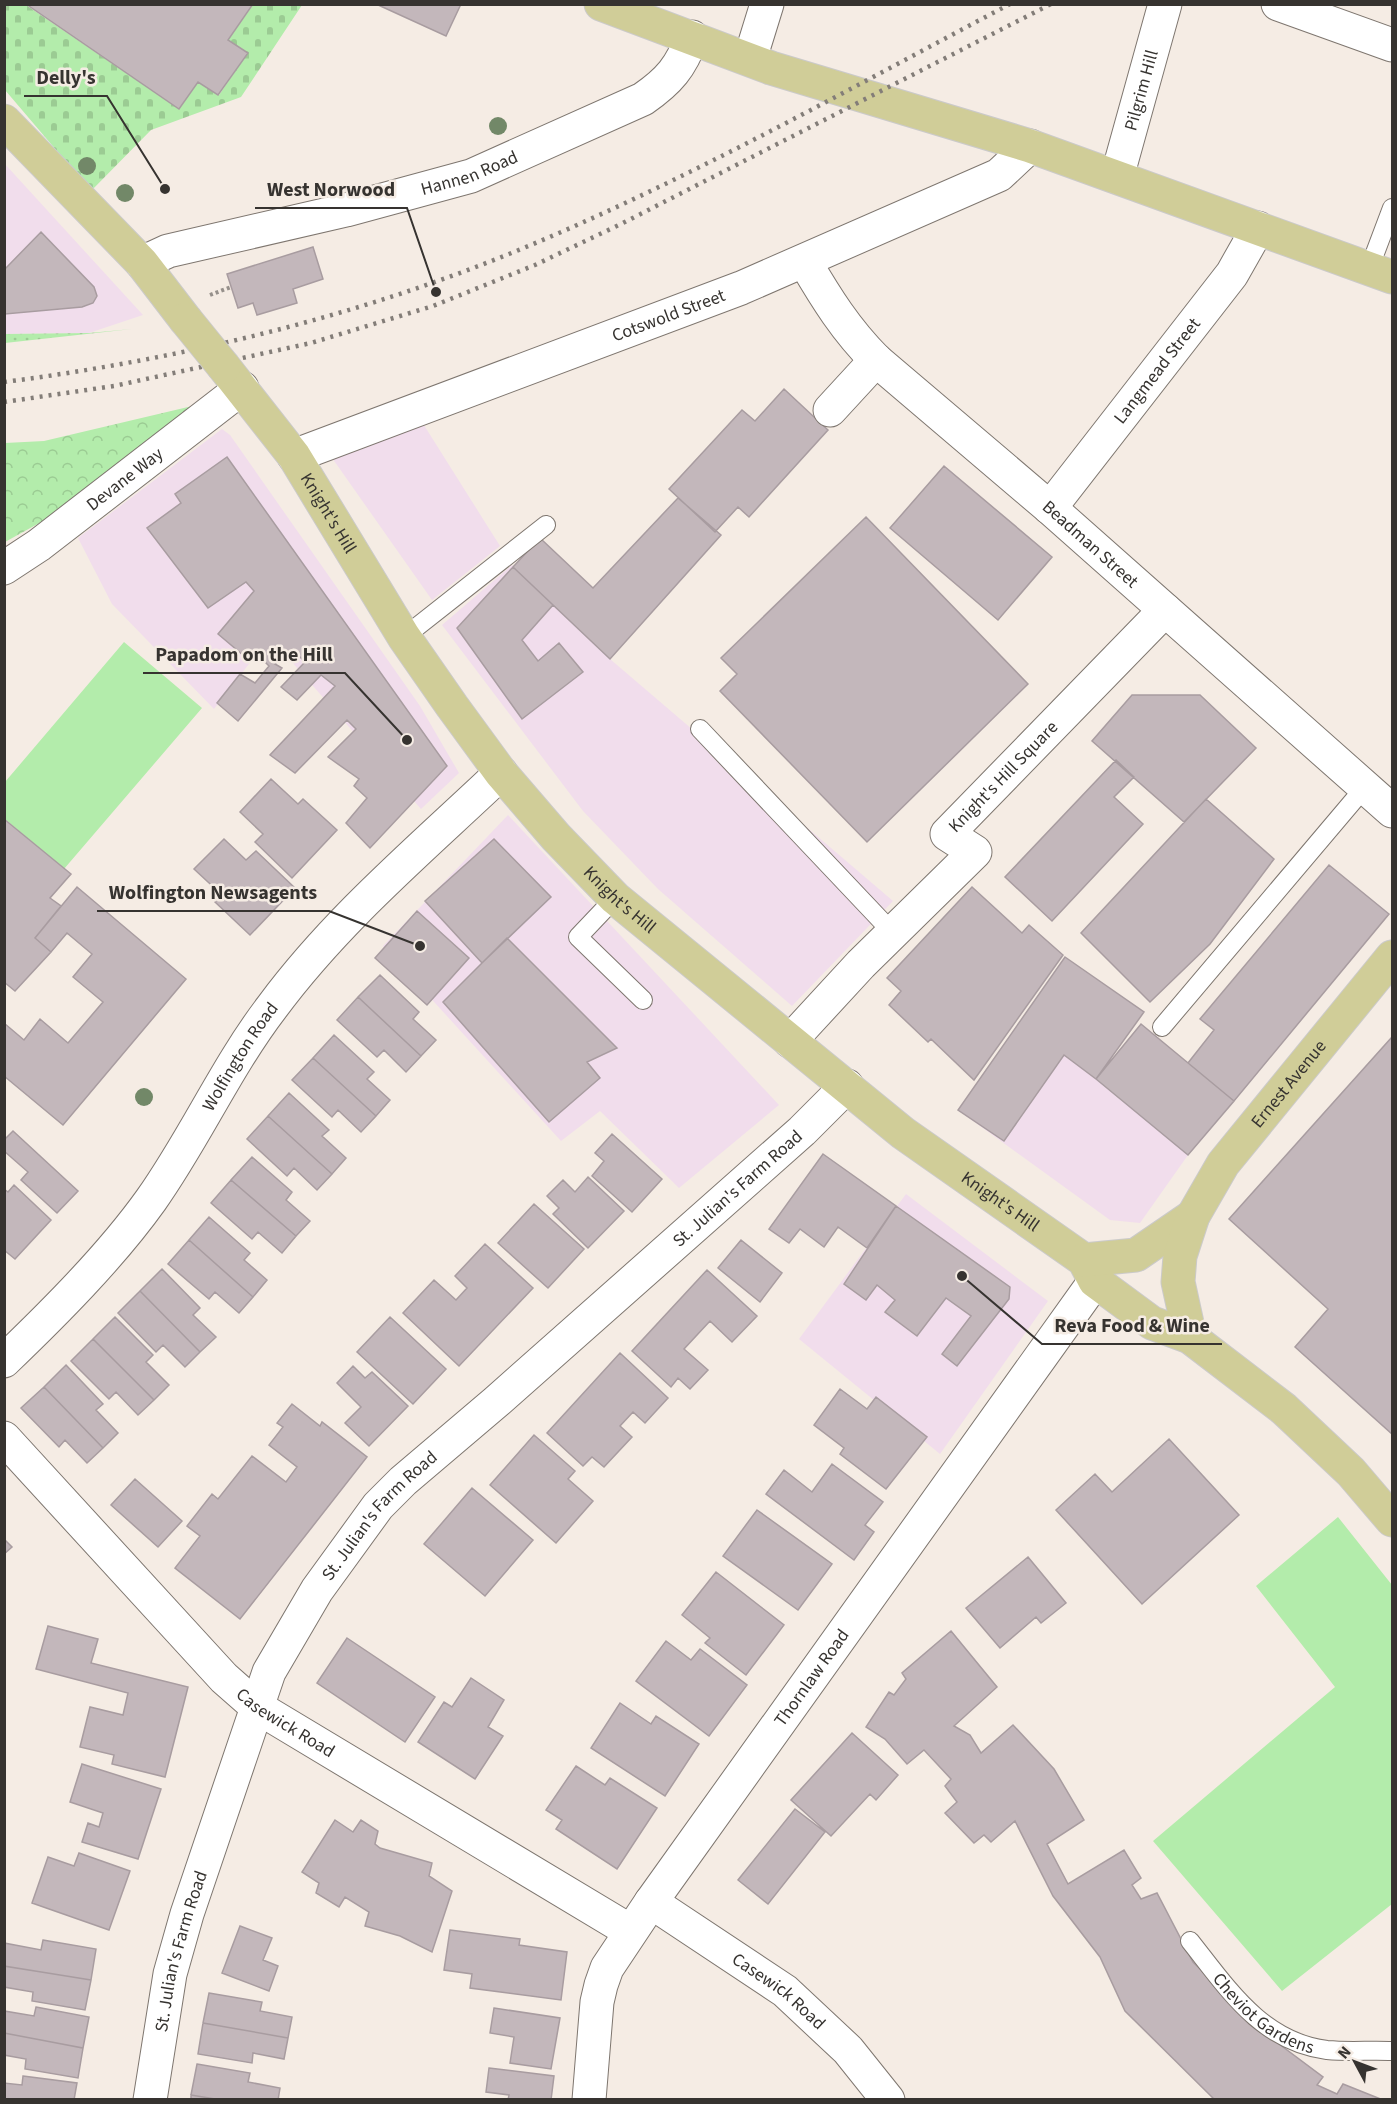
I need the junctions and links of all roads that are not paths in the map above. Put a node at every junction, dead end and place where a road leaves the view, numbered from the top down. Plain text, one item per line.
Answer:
1 (601, 4) edge
2 (767, 4) edge
3 (1165, 4) edge
4 (1278, 4) edge
5 (692, 37) junction
6 (1392, 45) edge
7 (750, 59) junction
8 (4, 121) edge
9 (1030, 146) junction
10 (1117, 177) junction
11 (1392, 208) edge
12 (1258, 228) junction
13 (805, 262) junction
14 (142, 263) junction
15 (1381, 273) edge
16 (876, 360) junction
17 (234, 379) junction
18 (830, 410) dead end
19 (294, 456) junction
20 (1050, 508) junction
21 (546, 525) dead end
22 (4, 568) edge
23 (1165, 610) junction
24 (404, 637) junction
25 (700, 729) dead end
26 (501, 773) junction
27 (1365, 788) junction
28 (1392, 812) edge
29 (615, 898) junction
30 (893, 933) junction
31 (1392, 957) edge
32 (643, 1000) dead end
33 (1162, 1027) dead end
34 (790, 1041) junction
35 (847, 1086) junction
36 (1193, 1216) junction
37 (1090, 1271) junction
38 (1190, 1337) junction
39 (4, 1361) edge
40 (4, 1438) edge
41 (1392, 1520) edge
42 (257, 1707) junction
43 (651, 1902) junction
44 (630, 1931) junction
45 (1190, 1941) dead end
46 (1392, 2051) edge
47 (150, 2100) edge
48 (589, 2100) edge
49 (888, 2100) edge

1 - 5 main road
2 - 7 street
3 - 10 street, Pilgrim Hill
4 - 6 street
5 - 7 main road
5 - 14 street, Hannen Road
7 - 9 main road
8 - 14 main road, Knight's Hill
9 - 10 main road
9 - 13 street, Cotswold Street
10 - 12 main road
11 - 15 lane
12 - 15 main road
12 - 20 street, Langmead Street
13 - 16 street, Beadman Street
13 - 19 street, Cotswold Street
14 - 17 main road, Knight's Hill, bridge
16 - 18 street
16 - 20 street, Beadman Street
17 - 19 main road, Knight's Hill
17 - 22 street, Devane Way
19 - 24 main road, Knight's Hill
20 - 23 street, Beadman Street
21 - 24 lane
23 - 27 street, Beadman Street
23 - 30 street, Knight's Hill Square
24 - 26 main road, Knight's Hill
25 - 30 lane
26 - 29 main road, Knight's Hill
26 - 39 street, Wolfington Road
27 - 28 street, Beadman Street
27 - 33 lane
29 - 32 lane
29 - 34 main road, Knight's Hill
30 - 34 street, Knight's Hill Square
31 - 36 main road, Ernest Avenue
34 - 35 main road, Knight's Hill
35 - 37 main road, Knight's Hill
35 - 42 street, St. Julian's Farm Road
36 - 37 main road, Ernest Avenue
36 - 38 main road, Ernest Avenue
37 - 38 main road, Knight's Hill
37 - 43 street, Thornlaw Road
38 - 41 main road, Knight's Hill
40 - 42 street, Casewick Road
42 - 44 street, Casewick Road
42 - 47 street, St. Julian's Farm Road
43 - 44 street, Thornlaw Road
43 - 49 street, Casewick Road
44 - 48 street, Thornlaw Road
45 - 46 lane, Cheviot Gardens

